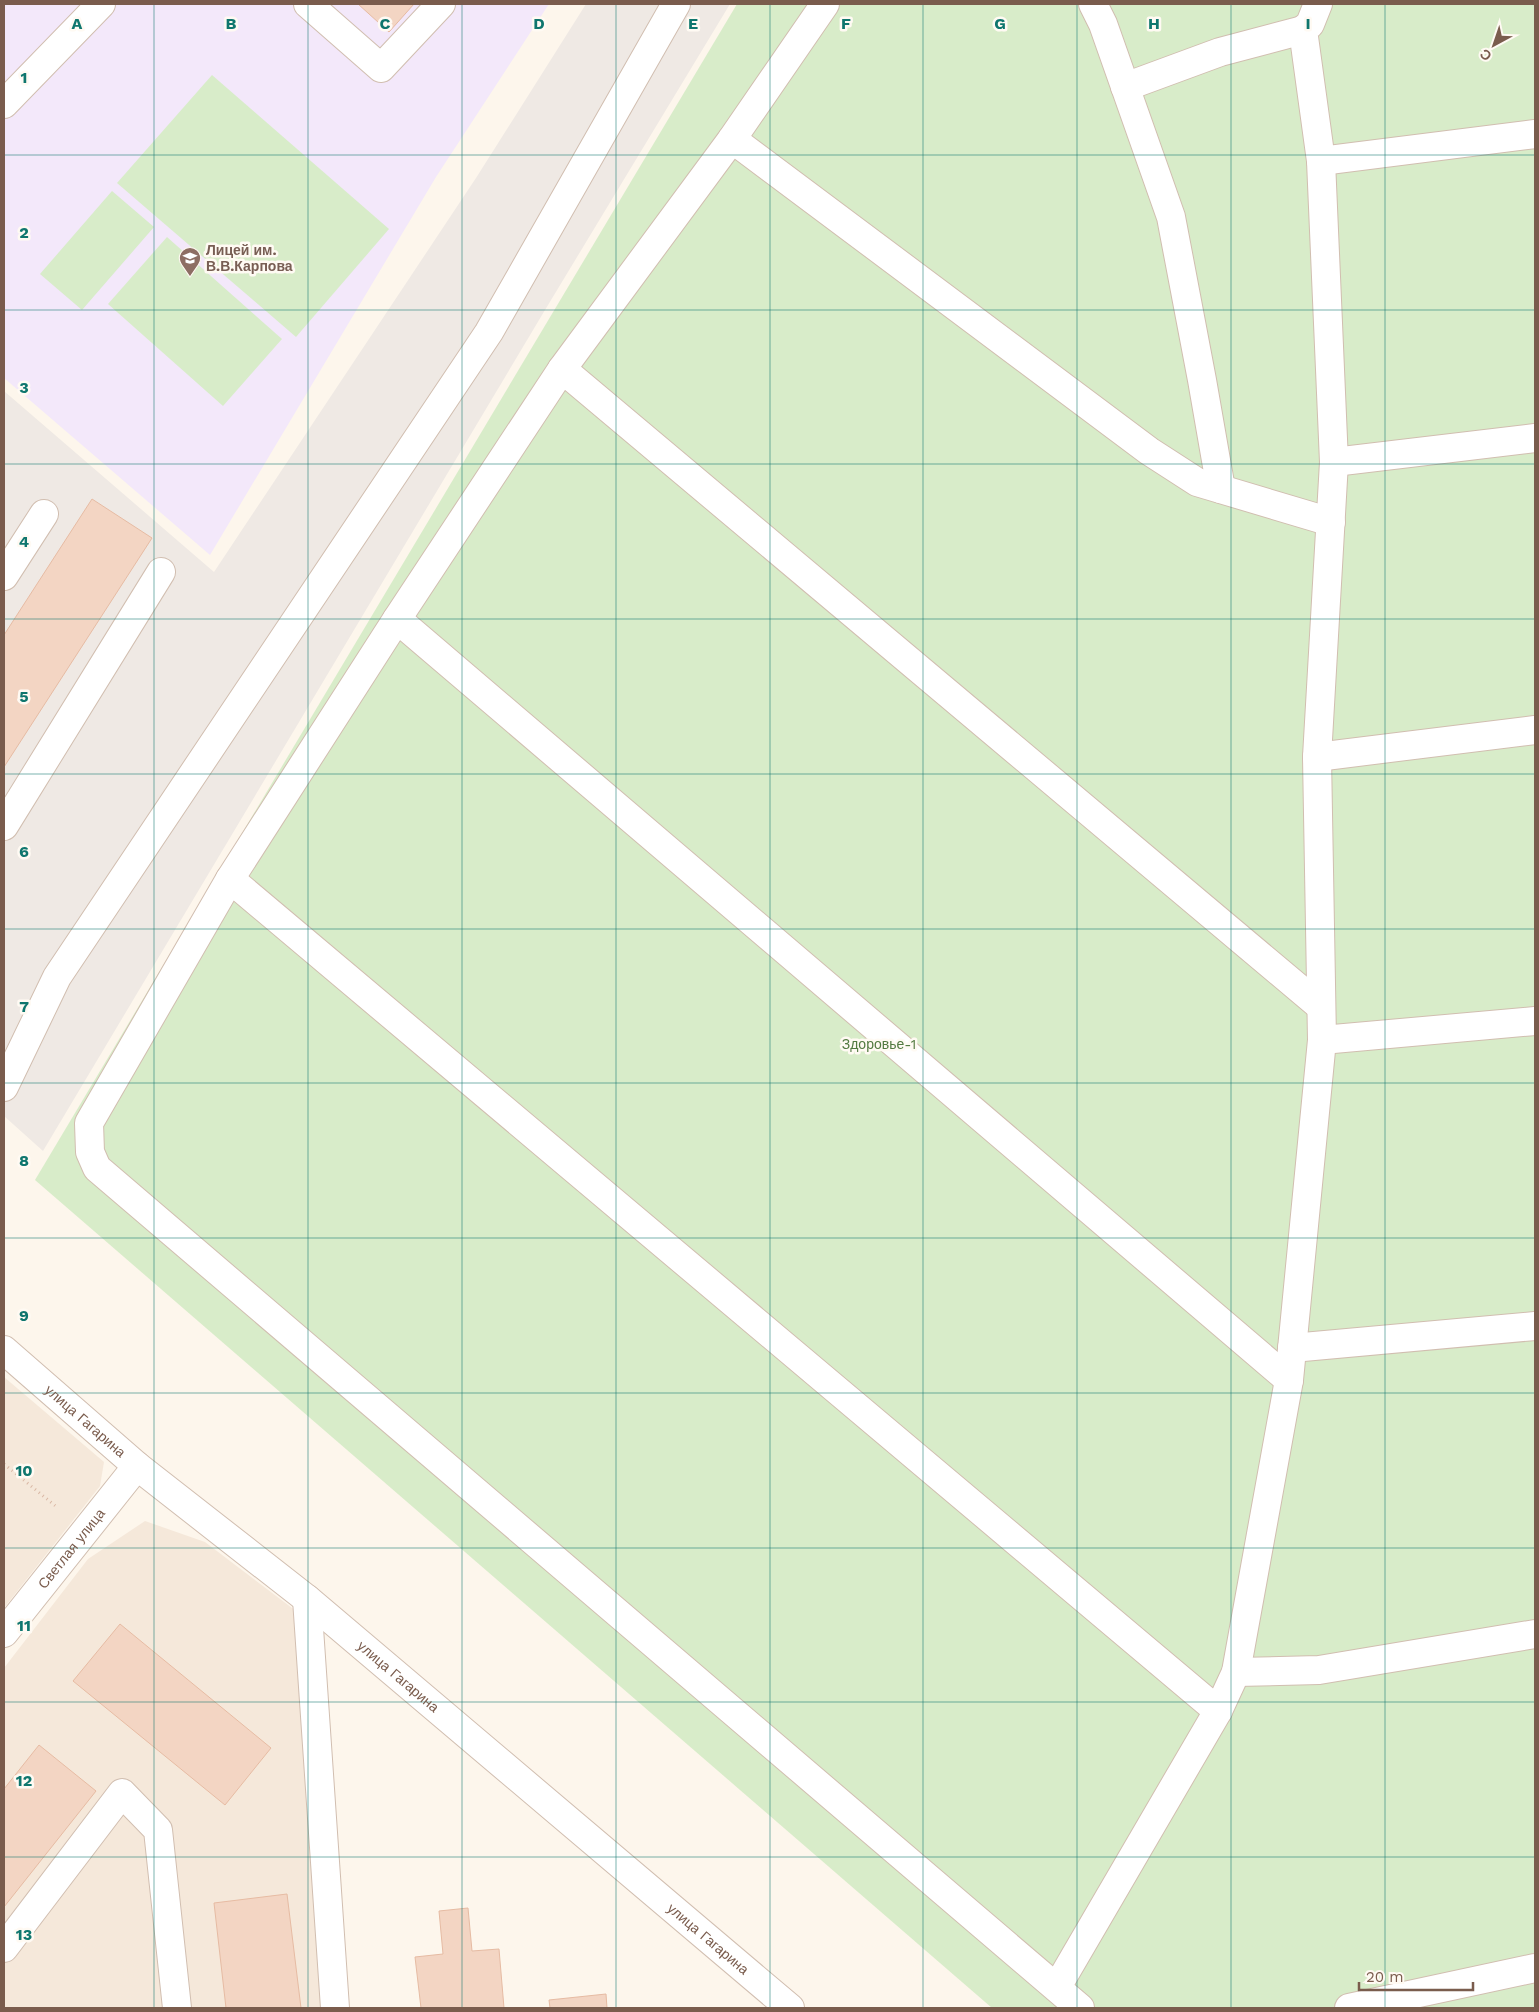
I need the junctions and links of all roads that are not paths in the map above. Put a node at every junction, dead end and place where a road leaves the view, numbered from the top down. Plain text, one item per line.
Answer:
1 (100, 4) edge
2 (308, 4) edge
3 (441, 4) edge
4 (676, 4) edge
5 (825, 4) edge
6 (1093, 4) edge
7 (1318, 4) edge
8 (1303, 30) junction
9 (1125, 87) junction
10 (4, 104) edge
11 (1535, 134) edge
12 (732, 139) junction
13 (1321, 161) junction
14 (562, 369) junction
15 (1535, 438) edge
16 (1334, 462) junction
17 (1220, 489) junction
18 (44, 514) dead end
19 (1331, 522) junction
20 (161, 572) dead end
21 (4, 576) edge
22 (397, 620) junction
23 (1535, 730) edge
24 (1317, 757) junction
25 (4, 826) edge
26 (230, 880) junction
27 (1320, 1006) junction
28 (1535, 1021) edge
29 (1322, 1040) junction
30 (7, 1070) edge
31 (1535, 1326) edge
32 (1292, 1348) junction
33 (4, 1350) edge
34 (1289, 1380) junction
35 (137, 1466) junction
36 (307, 1599) junction
37 (4, 1633) edge
38 (1535, 1634) edge
39 (1236, 1672) junction
40 (1218, 1711) junction
41 (4, 1948) edge
42 (1535, 1968) edge
43 (1057, 1987) junction
44 (177, 2008) edge
45 (335, 2008) edge
46 (790, 2008) edge
47 (1080, 2008) edge
48 (1349, 2008) edge

1 - 10 street
2 - 3 street
4 - 30 street
5 - 12 street
6 - 9 street
7 - 8 street
8 - 9 street
8 - 13 street
9 - 17 street
11 - 13 street
12 - 14 street
12 - 17 street
13 - 16 street
14 - 22 street
14 - 27 street
15 - 16 street
16 - 19 street
17 - 19 street
18 - 21 street
19 - 24 street
20 - 25 street
22 - 26 street
22 - 34 street
23 - 24 street
24 - 27 street
26 - 40 street
26 - 43 street
27 - 29 street
28 - 29 street
29 - 32 street
31 - 32 street
32 - 34 street
33 - 35 street, улица Гагарина
34 - 39 street
35 - 36 street, улица Гагарина
35 - 37 street, Светлая улица
36 - 45 street
36 - 46 street, улица Гагарина
38 - 39 street
39 - 40 street
40 - 43 street
41 - 44 street
42 - 48 street
43 - 47 street

